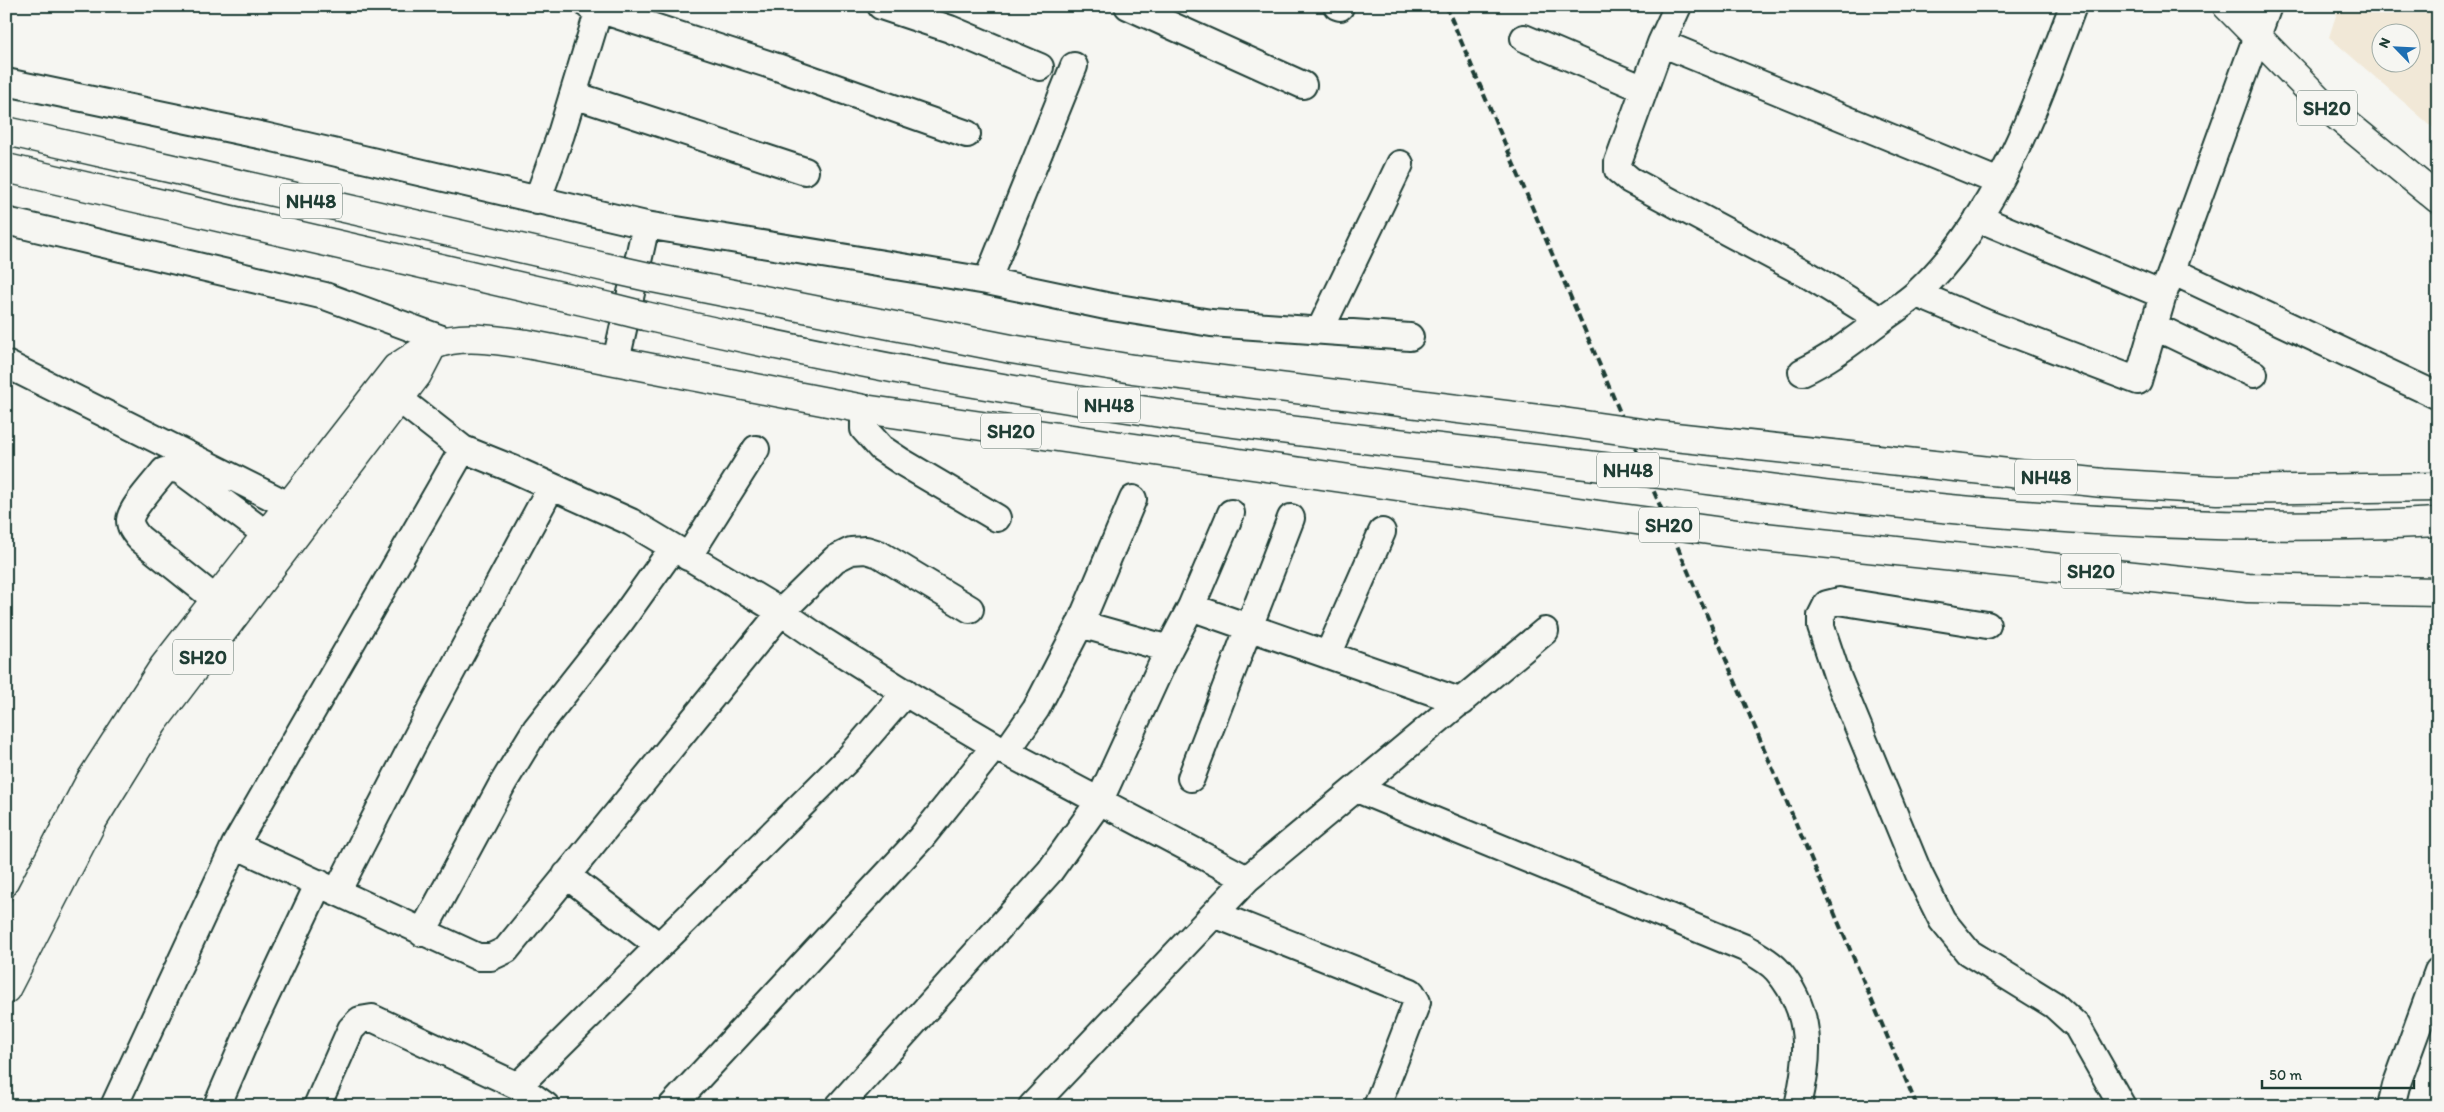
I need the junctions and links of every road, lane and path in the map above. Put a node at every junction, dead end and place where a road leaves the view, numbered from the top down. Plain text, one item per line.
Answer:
1 (881, 6) edge
2 (1128, 6) edge
3 (1678, 6) edge
4 (2073, 6) edge
5 (2228, 6) edge
6 (2268, 6) edge
7 (596, 8) edge
8 (2257, 37) junction
9 (1524, 38) dead end
10 (1661, 43) junction
11 (1074, 66) dead end
12 (1040, 67) dead end
13 (6, 82) edge
14 (1303, 85) dead end
15 (1644, 89) junction
16 (574, 96) junction
17 (6, 131) edge
18 (967, 134) dead end
19 (1400, 164) dead end
20 (6, 168) edge
21 (805, 171) dead end
22 (1999, 182) junction
23 (2438, 199) edge
24 (537, 200) junction
25 (1978, 218) junction
26 (6, 221) edge
27 (646, 225) junction
28 (987, 281) junction
29 (2167, 283) junction
30 (1916, 294) junction
31 (1881, 320) junction
32 (2154, 326) junction
33 (1320, 330) junction
34 (1410, 337) dead end
35 (439, 343) junction
36 (616, 361) junction
37 (6, 364) edge
38 (1802, 372) dead end
39 (2254, 374) dead end
40 (2438, 396) edge
41 (398, 398) junction
42 (864, 409) junction
43 (463, 449) junction
44 (756, 449) dead end
45 (550, 487) junction
46 (2438, 487) edge
47 (1133, 499) dead end
48 (288, 505) junction
49 (1231, 513) dead end
50 (997, 518) dead end
51 (1291, 518) dead end
52 (2438, 522) edge
53 (1382, 532) dead end
54 (266, 534) junction
55 (681, 553) junction
56 (2438, 592) edge
57 (216, 599) junction
58 (1191, 608) junction
59 (970, 609) dead end
60 (781, 612) junction
61 (1080, 624) junction
62 (1987, 625) dead end
63 (1249, 628) junction
64 (1545, 632) dead end
65 (1169, 649) junction
66 (1328, 655) junction
67 (906, 692) junction
68 (1462, 702) junction
69 (1001, 749) junction
70 (1191, 778) dead end
71 (1357, 788) junction
72 (1099, 802) junction
73 (235, 845) junction
74 (566, 875) junction
75 (1247, 879) junction
76 (328, 888) junction
77 (1214, 914) junction
78 (422, 933) junction
79 (6, 941) edge
80 (659, 946) junction
81 (2438, 971) edge
82 (6, 989) edge
83 (518, 1086) junction
84 (114, 1106) edge
85 (217, 1106) edge
86 (317, 1106) edge
87 (546, 1106) edge
88 (672, 1106) edge
89 (839, 1106) edge
90 (1032, 1106) edge
91 (1376, 1106) edge
92 (1798, 1106) edge
93 (2122, 1106) edge
94 (2391, 1106) edge

1 - 12 street
2 - 14 street
3 - 10 street
4 - 22 street
5 - 8 main road, SH20
6 - 8 street
7 - 16 street
7 - 18 street
8 - 23 main road, SH20
8 - 29 street
9 - 15 street
10 - 15 street
10 - 22 street
11 - 28 street
13 - 24 street
15 - 31 street
16 - 21 street
16 - 24 street
17 - 46 main road, NH48, bridge
19 - 33 street
20 - 52 main road, NH48, bridge
22 - 25 street
24 - 27 street
25 - 29 street
25 - 30 street
26 - 35 street
27 - 28 street
27 - 36 street
28 - 33 street
29 - 32 street
29 - 40 street
30 - 31 street
30 - 32 street
31 - 38 street
32 - 39 street
33 - 34 street
35 - 36 main road, SH20
35 - 41 main road, SH20
35 - 48 main road, SH20
36 - 42 main road, SH20
37 - 48 street
41 - 43 street
41 - 82 main road, SH20
42 - 50 street
42 - 56 main road, SH20, bridge
43 - 45 street
43 - 73 street
44 - 55 street
45 - 55 street
45 - 76 street
47 - 61 street
48 - 54 main road, SH20
49 - 58 street
51 - 63 street
53 - 66 street
54 - 57 main road, SH20
54 - 57 street
55 - 60 street
55 - 78 street
57 - 79 main road, SH20
58 - 63 street
58 - 65 street
59 - 60 street
60 - 67 street
60 - 74 street
61 - 65 street
61 - 69 street
62 - 93 street
63 - 66 street
63 - 70 street
64 - 68 street
65 - 72 street
66 - 68 street
67 - 69 street
67 - 80 street
68 - 71 street
69 - 72 street
69 - 88 street
71 - 75 street
71 - 92 street
72 - 75 street
72 - 89 street
73 - 76 street
73 - 84 street
74 - 78 street
74 - 80 street
75 - 77 street
76 - 78 street
76 - 85 street
77 - 90 street
77 - 91 street
80 - 83 street
81 - 94 street
83 - 86 street
83 - 87 street

